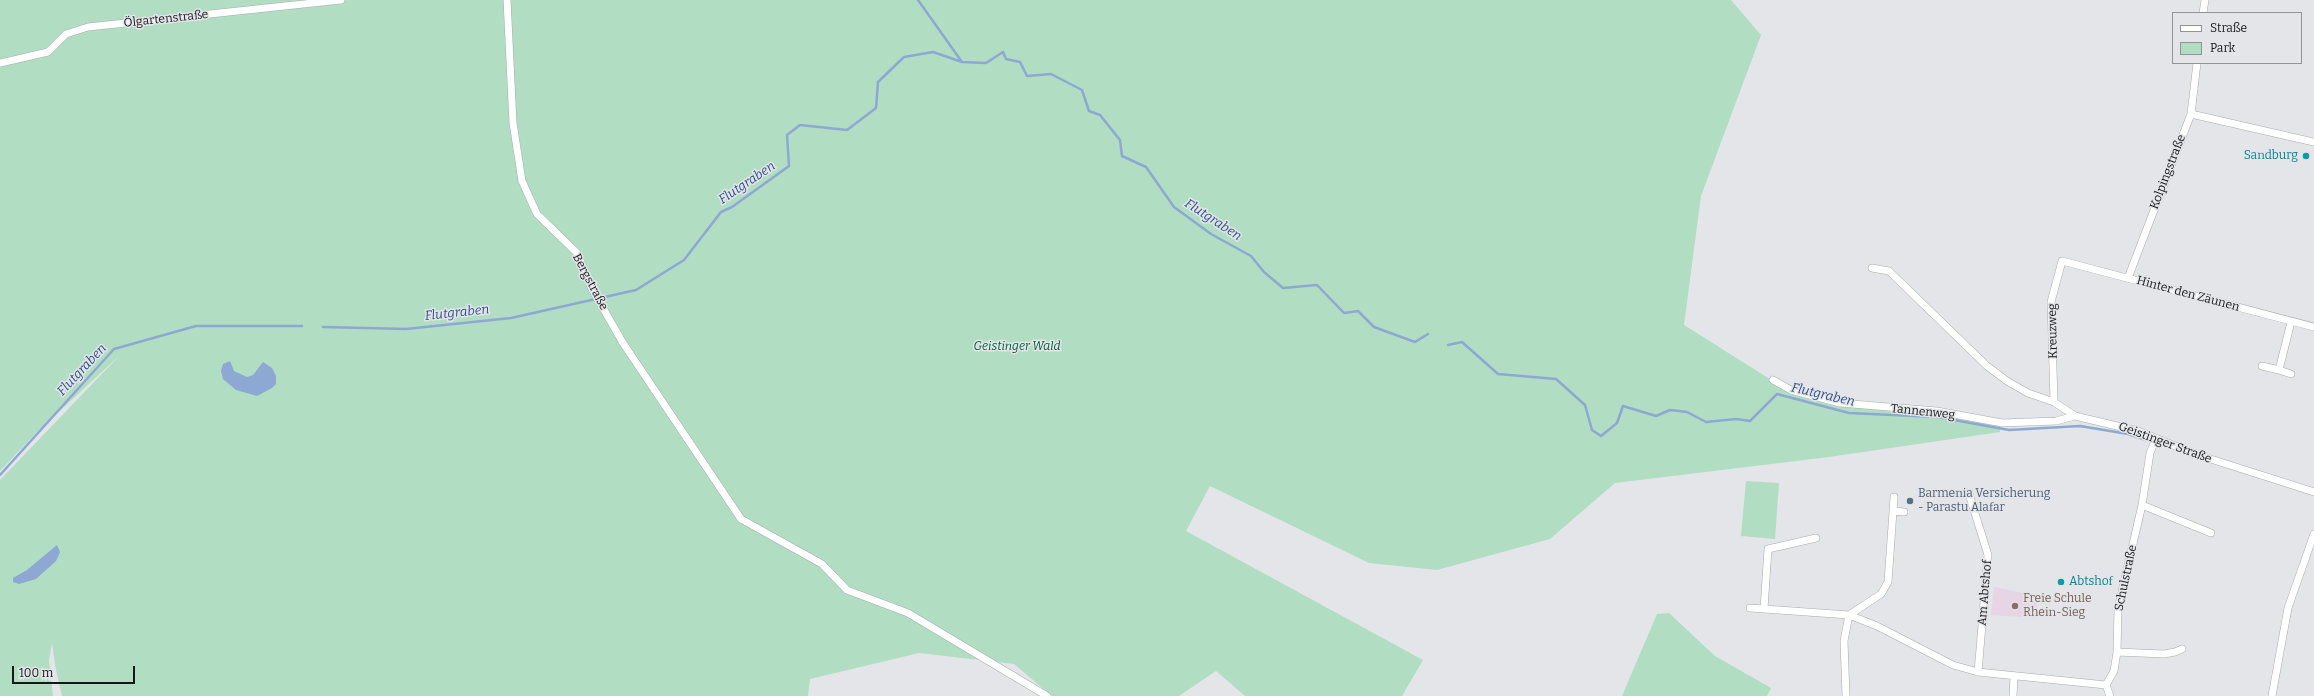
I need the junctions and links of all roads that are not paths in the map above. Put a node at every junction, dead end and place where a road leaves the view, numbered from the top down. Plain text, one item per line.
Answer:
1 (341, 0) edge
2 (507, 0) edge
3 (2205, 0) edge
4 (2203, 12) edge
5 (0, 63) edge
6 (2197, 64) edge
7 (2191, 114) junction
8 (2314, 142) edge
9 (2062, 261) joint
10 (1872, 268) dead end
11 (2128, 278) junction
12 (2291, 322) junction
13 (2314, 327) edge
14 (2262, 366) dead end
15 (2279, 370) junction
16 (2291, 374) dead end
17 (1773, 380) dead end
18 (2054, 402) junction
19 (2075, 416) junction
20 (2156, 438) junction
21 (2313, 490) edge
22 (1969, 494) dead end
23 (1894, 497) dead end
24 (2142, 505) junction
25 (1894, 511) junction
26 (1904, 512) dead end
27 (2211, 533) dead end
28 (2314, 534) edge
29 (1816, 538) dead end
30 (1750, 608) dead end
31 (1764, 609) junction
32 (1849, 615) junction
33 (2182, 648) dead end
34 (2117, 652) junction
35 (1978, 672) junction
36 (2014, 676) junction
37 (2106, 685) junction
38 (1047, 696) edge
39 (1846, 696) edge
40 (2013, 696) edge
41 (2110, 696) edge
42 (2272, 696) edge

1 - 5 street, Ölgartenstraße
2 - 38 street, Bergstraße
3 - 4 street
6 - 7 street, Kolpingstraße
7 - 8 street
7 - 11 street, Kolpingstraße
9 - 11 street, Hinter den Zäunen
9 - 18 street, Kreuzweg
10 - 18 street, Geistinger Straße
11 - 12 street, Hinter den Zäunen
12 - 13 street, Hinter den Zäunen
12 - 15 street
14 - 15 street
15 - 16 street
17 - 19 street, Tannenweg
18 - 19 street, Geistinger Straße
19 - 20 street, Geistinger Straße
20 - 21 street, Geistinger Straße
20 - 24 street, Schulstraße
22 - 35 street, Am Abtshof
23 - 25 street
24 - 27 street
24 - 34 street, Schulstraße
25 - 26 street
25 - 32 street
28 - 42 street
29 - 31 street
30 - 31 street
31 - 32 street
32 - 35 street
32 - 39 street
33 - 34 street
34 - 37 street, Schulstraße
35 - 36 street
36 - 37 street
36 - 40 street
37 - 41 street

